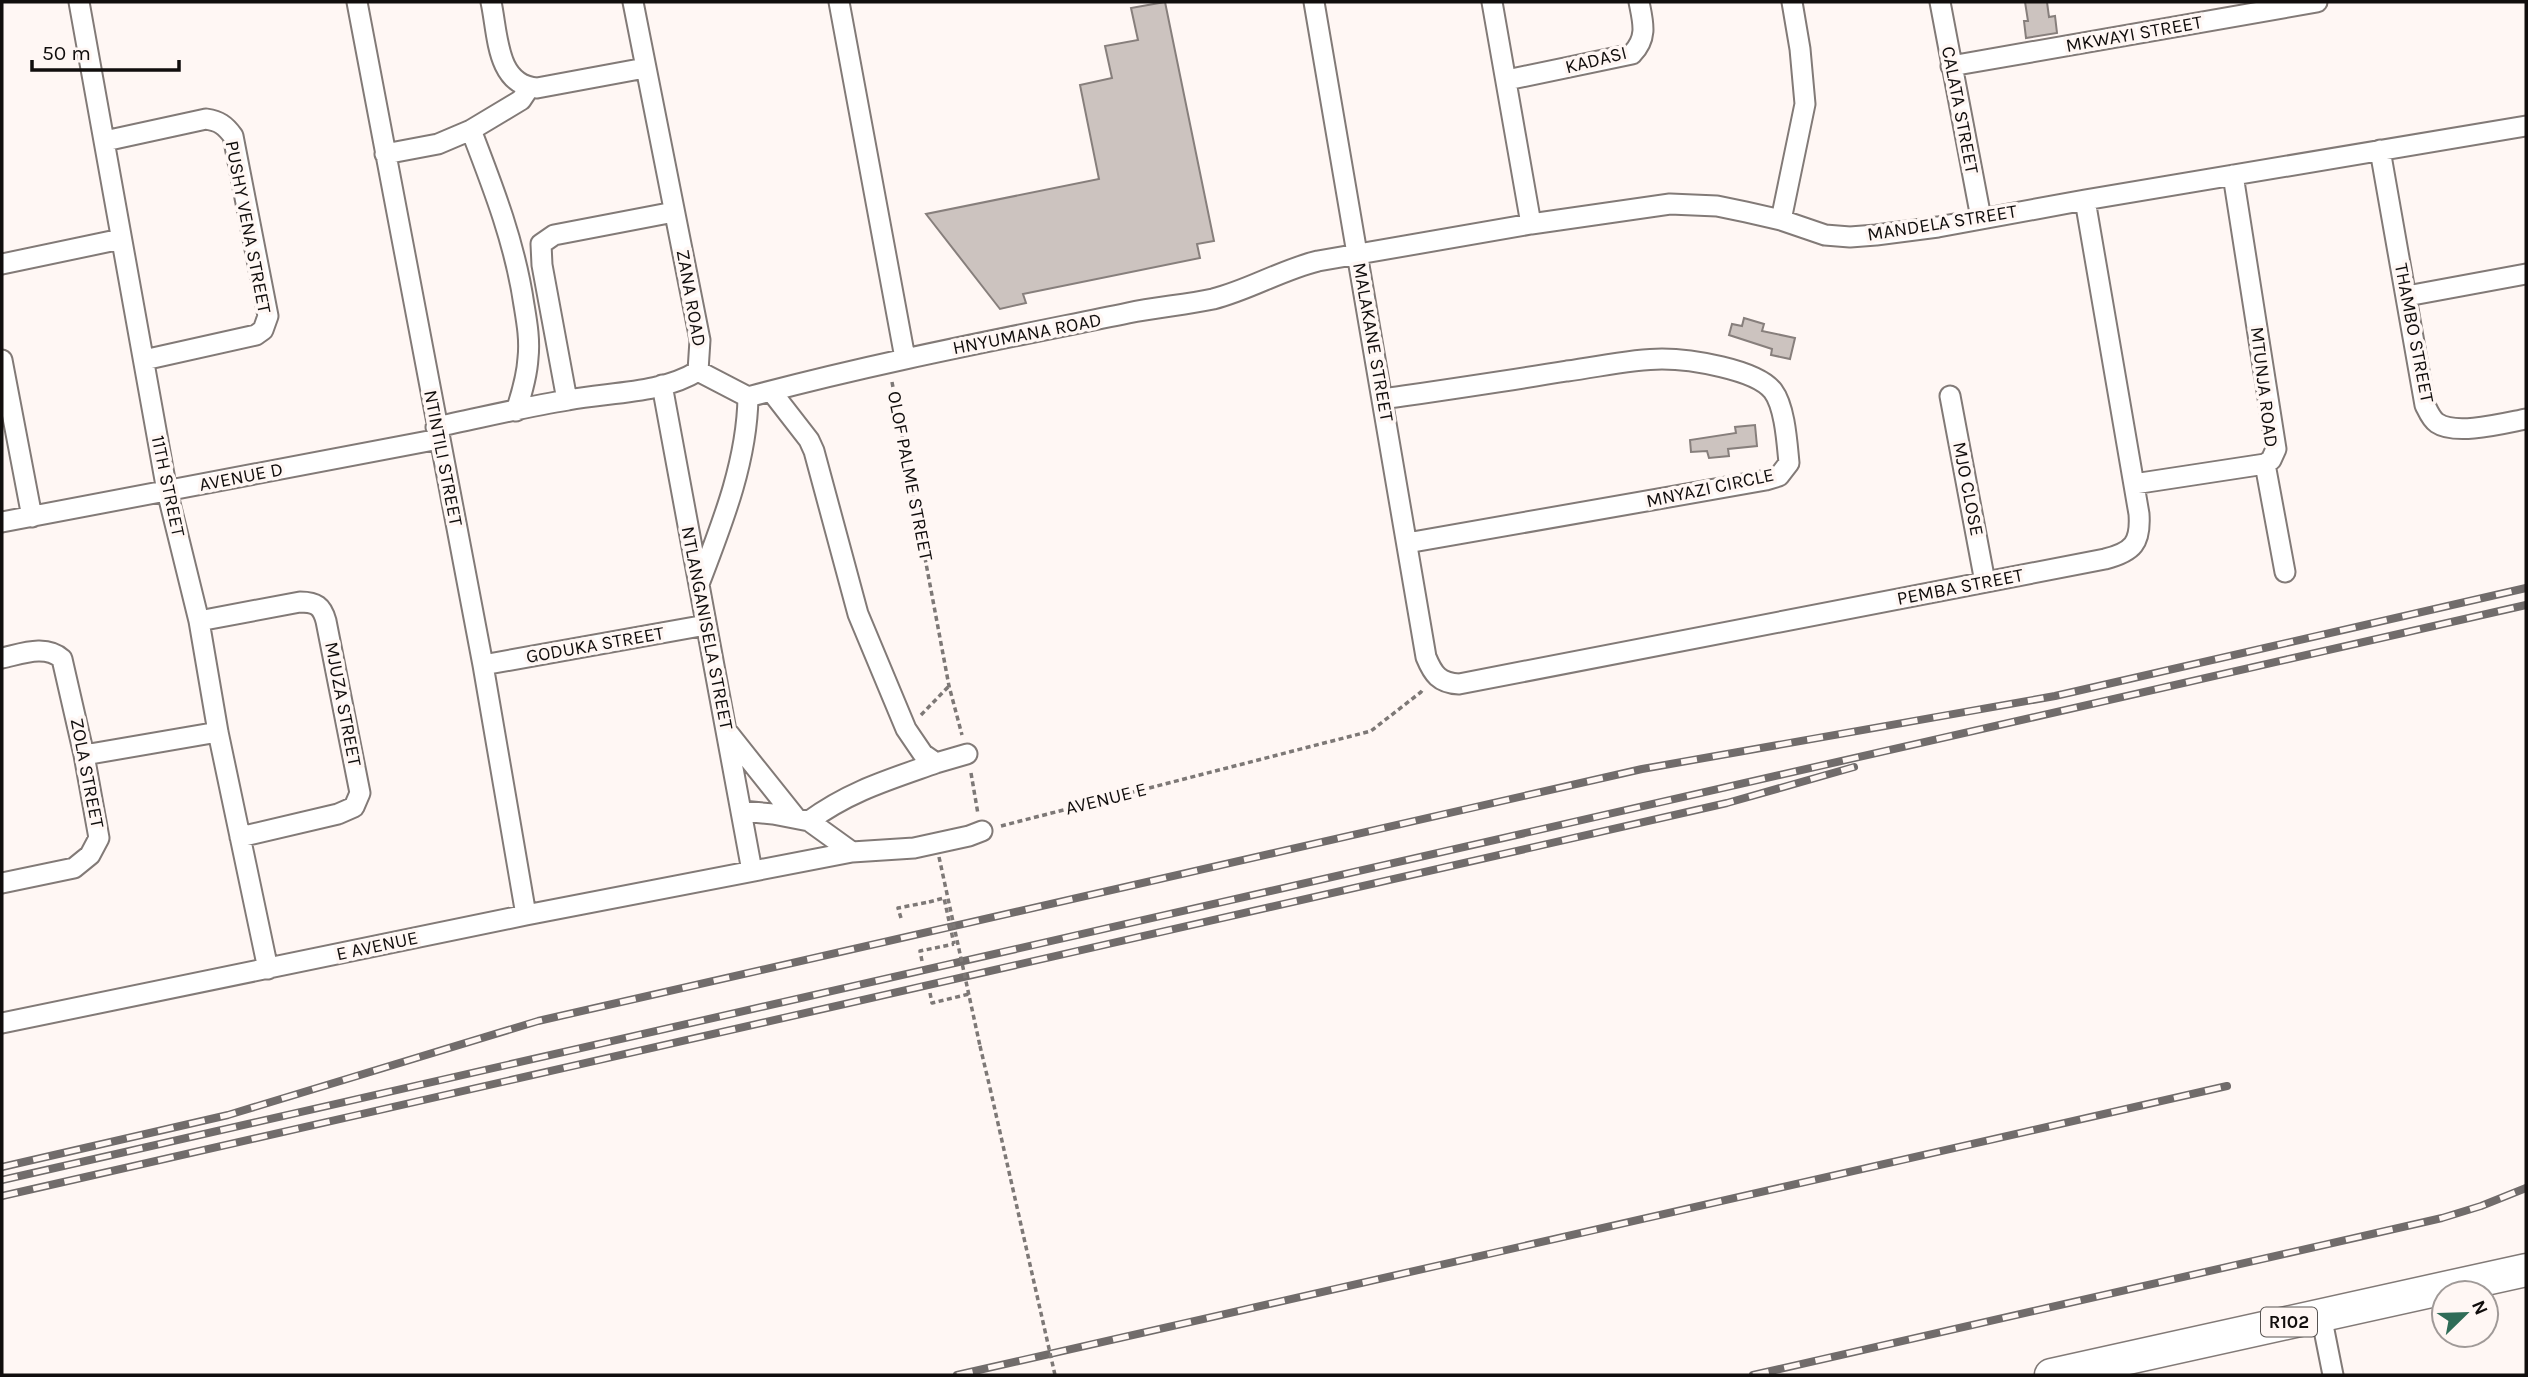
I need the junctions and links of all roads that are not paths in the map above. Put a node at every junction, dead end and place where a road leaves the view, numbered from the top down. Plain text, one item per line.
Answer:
1 (79, 2) edge
2 (357, 2) edge
3 (491, 2) edge
4 (633, 2) edge
5 (839, 2) edge
6 (1314, 2) edge
7 (1492, 2) edge
8 (1639, 2) edge
9 (1792, 2) edge
10 (1940, 2) edge
11 (2317, 2) edge
12 (2243, 8) edge
13 (1951, 66) junction
14 (645, 68) junction
15 (1507, 80) junction
16 (529, 88) junction
17 (2526, 126) edge
18 (471, 130) junction
19 (105, 141) junction
20 (2380, 150) junction
21 (385, 154) junction
22 (2232, 175) junction
23 (2085, 200) junction
24 (674, 212) junction
25 (1981, 218) junction
26 (1781, 220) junction
27 (1531, 224) junction
28 (121, 239) junction
29 (1358, 255) junction
30 (2, 264) edge
31 (2526, 274) edge
32 (2407, 296) junction
33 (905, 358) junction
34 (528, 359) junction
35 (2, 360) edge
36 (144, 360) junction
37 (698, 371) junction
38 (562, 373) junction
39 (662, 385) junction
40 (4, 387) edge
41 (771, 391) junction
42 (1950, 396) dead end
43 (748, 397) junction
44 (1382, 399) junction
45 (567, 400) junction
46 (516, 411) junction
47 (2526, 419) edge
48 (438, 433) junction
49 (2265, 464) junction
50 (2134, 484) junction
51 (167, 491) junction
52 (32, 517) junction
53 (2, 522) edge
54 (1407, 543) junction
55 (2285, 572) dead end
56 (1985, 582) junction
57 (698, 586) junction
58 (199, 621) junction
59 (706, 625) junction
60 (2, 658) edge
61 (483, 665) junction
62 (1436, 675) joint
63 (218, 732) junction
64 (728, 733) junction
65 (967, 754) road end
66 (84, 755) junction
67 (936, 764) junction
68 (742, 811) junction
69 (802, 820) junction
70 (982, 831) road end
71 (240, 837) junction
72 (852, 852) junction
73 (752, 871) junction
74 (2, 883) edge
75 (526, 915) junction
76 (268, 969) junction
77 (2, 1023) edge
78 (2526, 1270) edge
79 (2322, 1315) junction
80 (2051, 1375) edge
81 (2333, 1375) edge

1 - 19 street, 11TH STREET
2 - 21 street, NTINTILI STREET
3 - 16 street
4 - 14 street, ZANA ROAD
5 - 33 street
6 - 29 street, MALAKANE STREET
7 - 15 street
8 - 15 street, KADASI
9 - 26 street
10 - 13 street, CALATA STREET
11 - 12 street, MKWAYI STREET
12 - 13 street, MKWAYI STREET
13 - 25 street, CALATA STREET
14 - 16 street
14 - 24 street, ZANA ROAD
15 - 27 street
16 - 18 street
17 - 20 street, MANDELA STREET
18 - 21 street
18 - 34 street
19 - 28 street, 11TH STREET
19 - 36 street, PUSHY VENA STREET
20 - 22 street, MANDELA STREET
20 - 32 street, THAMBO STREET
21 - 48 street, NTINTILI STREET
22 - 23 street, MANDELA STREET
22 - 49 street, MTUNJA ROAD
23 - 25 street, MANDELA STREET
23 - 50 street, PEMBA STREET
24 - 37 street, ZANA ROAD
24 - 38 street
25 - 26 street, MANDELA STREET
26 - 27 street, MANDELA STREET
27 - 29 street, MANDELA STREET
28 - 30 street
28 - 36 street, 11TH STREET
29 - 33 street, HNYUMANA ROAD
29 - 44 street, MALAKANE STREET
31 - 32 street
32 - 47 street, THAMBO STREET
33 - 41 street, HNYUMANA ROAD
34 - 38 street
34 - 46 street
35 - 40 street
36 - 51 street, 11TH STREET
37 - 39 street, ZANA ROAD
37 - 43 street
38 - 45 street
39 - 45 street, ZANA ROAD
39 - 57 street, NTLANGANISELA STREET
40 - 52 street
41 - 43 street, HNYUMANA ROAD
41 - 67 street
42 - 56 street, MJO CLOSE
43 - 57 street
44 - 54 street, MALAKANE STREET
44 - 54 street, MNYAZI CIRCLE
45 - 46 street, ZANA ROAD
46 - 48 street, ZANA ROAD
48 - 51 street, AVENUE D
48 - 61 street, NTINTILI STREET
49 - 50 street, MTUNJA ROAD
49 - 55 street
50 - 56 street, PEMBA STREET
51 - 52 street, AVENUE D
51 - 58 street, 11TH STREET
52 - 53 street, AVENUE D
54 - 62 street, MALAKANE STREET
56 - 62 street, PEMBA STREET
57 - 59 street, NTLANGANISELA STREET
58 - 63 street, 11TH STREET
58 - 71 street, MJUZA STREET
59 - 61 street, GODUKA STREET
59 - 64 street, NTLANGANISELA STREET
60 - 66 street, ZOLA STREET
61 - 75 street, NTINTILI STREET
63 - 66 street
63 - 71 street, 11TH STREET
64 - 68 street, NTLANGANISELA STREET
64 - 69 street
65 - 67 street
66 - 74 street, ZOLA STREET
67 - 69 street
68 - 69 street
68 - 73 street, NTLANGANISELA STREET
69 - 72 street
70 - 72 street
71 - 76 street, 11TH STREET
72 - 73 street
73 - 75 street, E AVENUE
75 - 76 street, E AVENUE
76 - 77 street, E AVENUE
78 - 79 main road, R102
79 - 80 main road, R102
79 - 81 street

